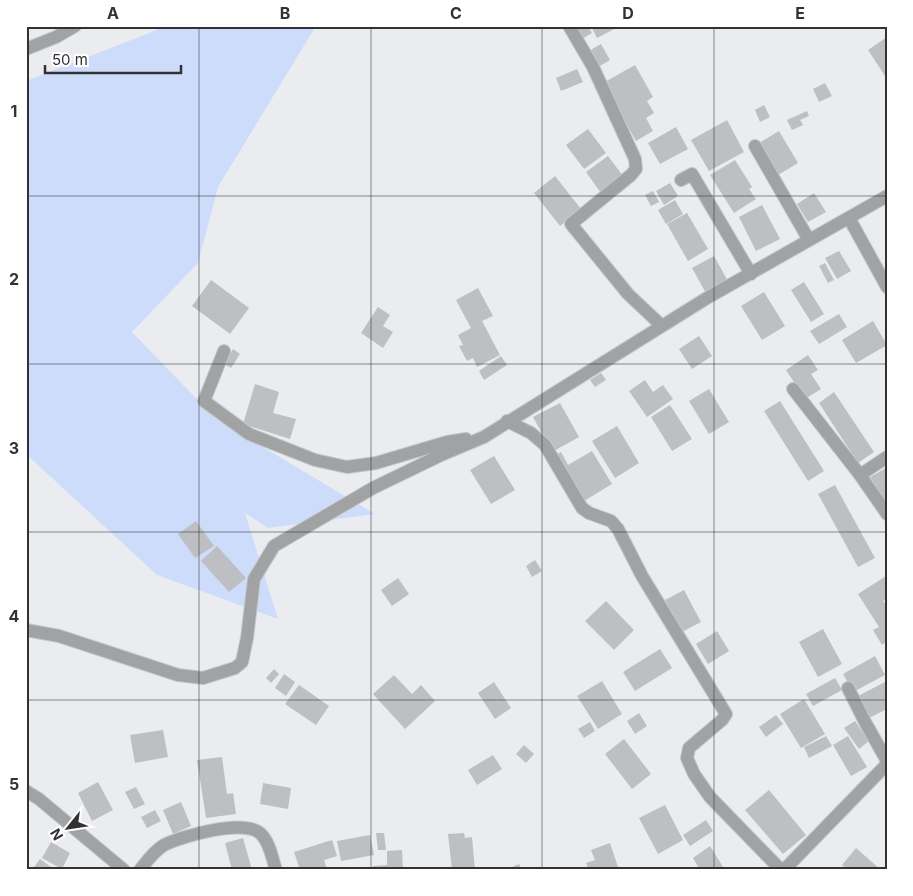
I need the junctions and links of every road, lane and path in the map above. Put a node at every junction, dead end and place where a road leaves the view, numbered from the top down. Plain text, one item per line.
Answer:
1 (75, 26) edge
2 (569, 26) edge
3 (26, 49) edge
4 (755, 146) dead end
5 (681, 180) dead end
6 (887, 196) edge
7 (848, 218) junction
8 (809, 240) junction
9 (750, 274) junction
10 (887, 287) edge
11 (662, 326) junction
12 (224, 351) dead end
13 (793, 389) dead end
14 (508, 421) junction
15 (484, 437) junction
16 (887, 458) edge
17 (860, 475) junction
18 (887, 514) edge
19 (26, 630) edge
20 (848, 688) dead end
21 (887, 762) edge
22 (26, 791) edge
23 (124, 870) edge
24 (140, 870) edge
25 (276, 870) edge
26 (782, 870) edge

1 - 3 street
2 - 11 street
4 - 8 street
5 - 9 street
6 - 7 street
7 - 8 street
7 - 10 street
8 - 9 street
9 - 11 street
11 - 14 street
12 - 15 street
13 - 17 street
14 - 15 street
14 - 26 street
15 - 19 street
16 - 17 street
17 - 18 street
20 - 21 street
21 - 26 street
22 - 23 street
24 - 25 street

